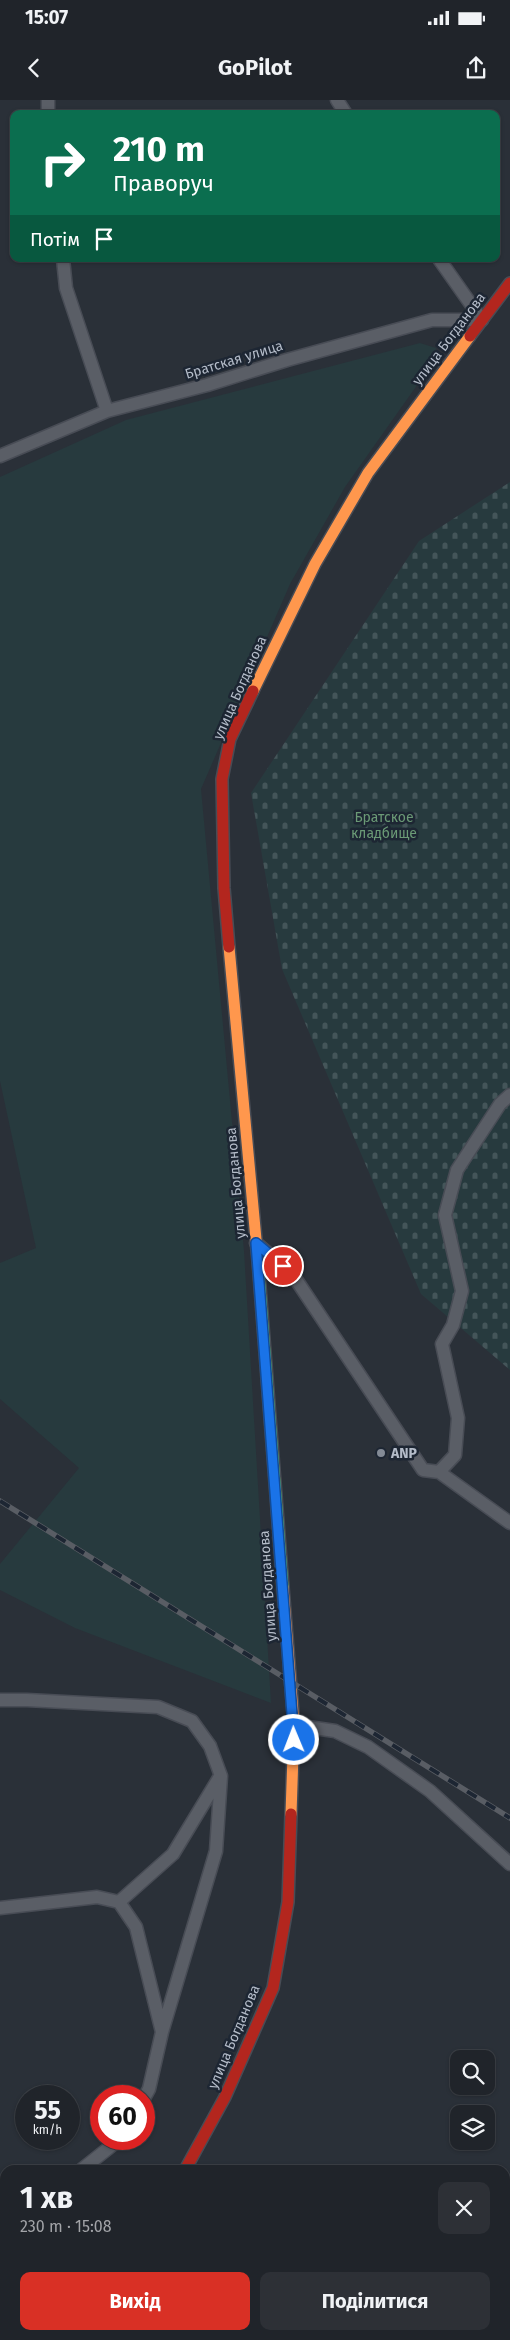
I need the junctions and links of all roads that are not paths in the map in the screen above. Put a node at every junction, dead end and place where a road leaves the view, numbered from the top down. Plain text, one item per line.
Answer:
1 (64, 262) edge
2 (441, 262) edge
3 (510, 283) edge
4 (482, 320) junction
5 (108, 411) junction
6 (0, 456) edge
7 (510, 1095) edge
8 (256, 1243) junction
9 (439, 1472) junction
10 (510, 1523) edge
11 (0, 1700) edge
12 (294, 1725) junction
13 (220, 1776) junction
14 (510, 1864) edge
15 (119, 1902) junction
16 (0, 1908) edge
17 (162, 2032) junction
18 (149, 2085) edge
19 (106, 2150) edge
20 (87, 2165) edge
21 (188, 2165) edge

1 - 5 street
2 - 4 street
3 - 4 main road, улица Богданова
4 - 5 street, Братская улица
4 - 8 main road, улица Богданова
5 - 6 street, Братская улица
7 - 9 street
8 - 9 street
8 - 12 main road, улица Богданова
9 - 10 street
11 - 13 street
12 - 14 street
12 - 21 main road, улица Богданова
13 - 15 street
13 - 17 street
15 - 16 street
15 - 17 street
17 - 18 street
19 - 20 street

